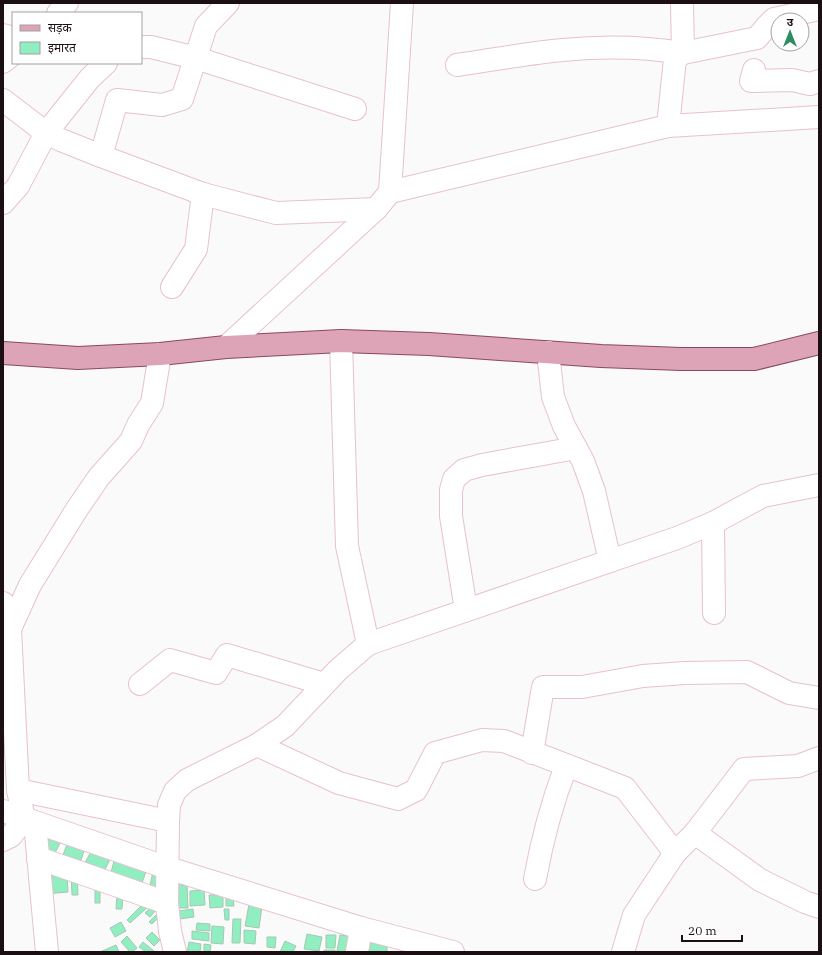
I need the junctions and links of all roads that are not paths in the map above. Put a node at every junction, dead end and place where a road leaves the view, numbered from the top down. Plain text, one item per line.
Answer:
1 (67, 3) edge
2 (228, 3) edge
3 (402, 3) edge
4 (682, 3) edge
5 (819, 9) edge
6 (59, 12) edge
7 (142, 47) edge
8 (683, 53) junction
9 (12, 55) edge
10 (196, 58) junction
11 (3, 62) edge
12 (105, 64) edge
13 (457, 65) dead end
14 (754, 70) dead end
15 (819, 81) edge
16 (3, 100) edge
17 (355, 109) dead end
18 (819, 117) edge
19 (668, 126) junction
20 (46, 133) junction
21 (101, 156) junction
22 (390, 192) junction
23 (203, 194) junction
24 (3, 203) edge
25 (376, 209) junction
26 (172, 287) dead end
27 (341, 341) junction
28 (819, 343) edge
29 (226, 347) junction
30 (548, 352) junction
31 (3, 353) edge
32 (160, 354) junction
33 (576, 448) junction
34 (819, 485) edge
35 (713, 523) junction
36 (610, 561) junction
37 (3, 603) edge
38 (466, 610) junction
39 (714, 613) dead end
40 (10, 629) junction
41 (368, 644) junction
42 (140, 684) dead end
43 (324, 684) junction
44 (819, 698) edge
45 (257, 745) junction
46 (532, 753) junction
47 (819, 758) edge
48 (566, 766) junction
49 (18, 790) junction
50 (3, 811) edge
51 (30, 821) junction
52 (168, 821) junction
53 (695, 833) junction
54 (3, 840) edge
55 (675, 854) junction
56 (38, 858) junction
57 (168, 868) junction
58 (535, 879) dead end
59 (167, 903) junction
60 (819, 907) edge
61 (361, 928) junction
62 (46, 952) edge
63 (175, 952) edge
64 (358, 952) edge
65 (453, 952) edge
66 (623, 952) edge

1 - 6 street
2 - 10 street
3 - 22 street
4 - 8 street
5 - 8 street
7 - 10 street
8 - 13 street
8 - 19 street
9 - 11 street
10 - 17 street
10 - 21 street
12 - 20 street
14 - 15 street
16 - 20 street
18 - 19 street
19 - 22 street
20 - 21 street
20 - 24 street
21 - 23 street
22 - 25 street
23 - 25 street
23 - 26 street
25 - 29 street
27 - 29 main road
27 - 30 main road
27 - 41 street
28 - 30 main road
29 - 32 main road
30 - 33 street
31 - 32 main road
32 - 40 street
33 - 36 street
33 - 38 street
34 - 35 street
35 - 36 street
35 - 39 street
36 - 38 street
37 - 40 street
38 - 41 street
40 - 49 street
41 - 43 street
42 - 43 street
43 - 45 street
44 - 46 street
45 - 46 street
45 - 52 street
46 - 48 street
47 - 53 street
48 - 55 street
48 - 58 street
49 - 51 street
49 - 52 street
50 - 51 street
51 - 54 street
51 - 56 street
51 - 57 street
52 - 57 street
53 - 55 street
53 - 60 street
55 - 66 street
56 - 59 street
56 - 62 street
57 - 59 street
57 - 61 street
59 - 63 street
61 - 64 street
61 - 65 street

